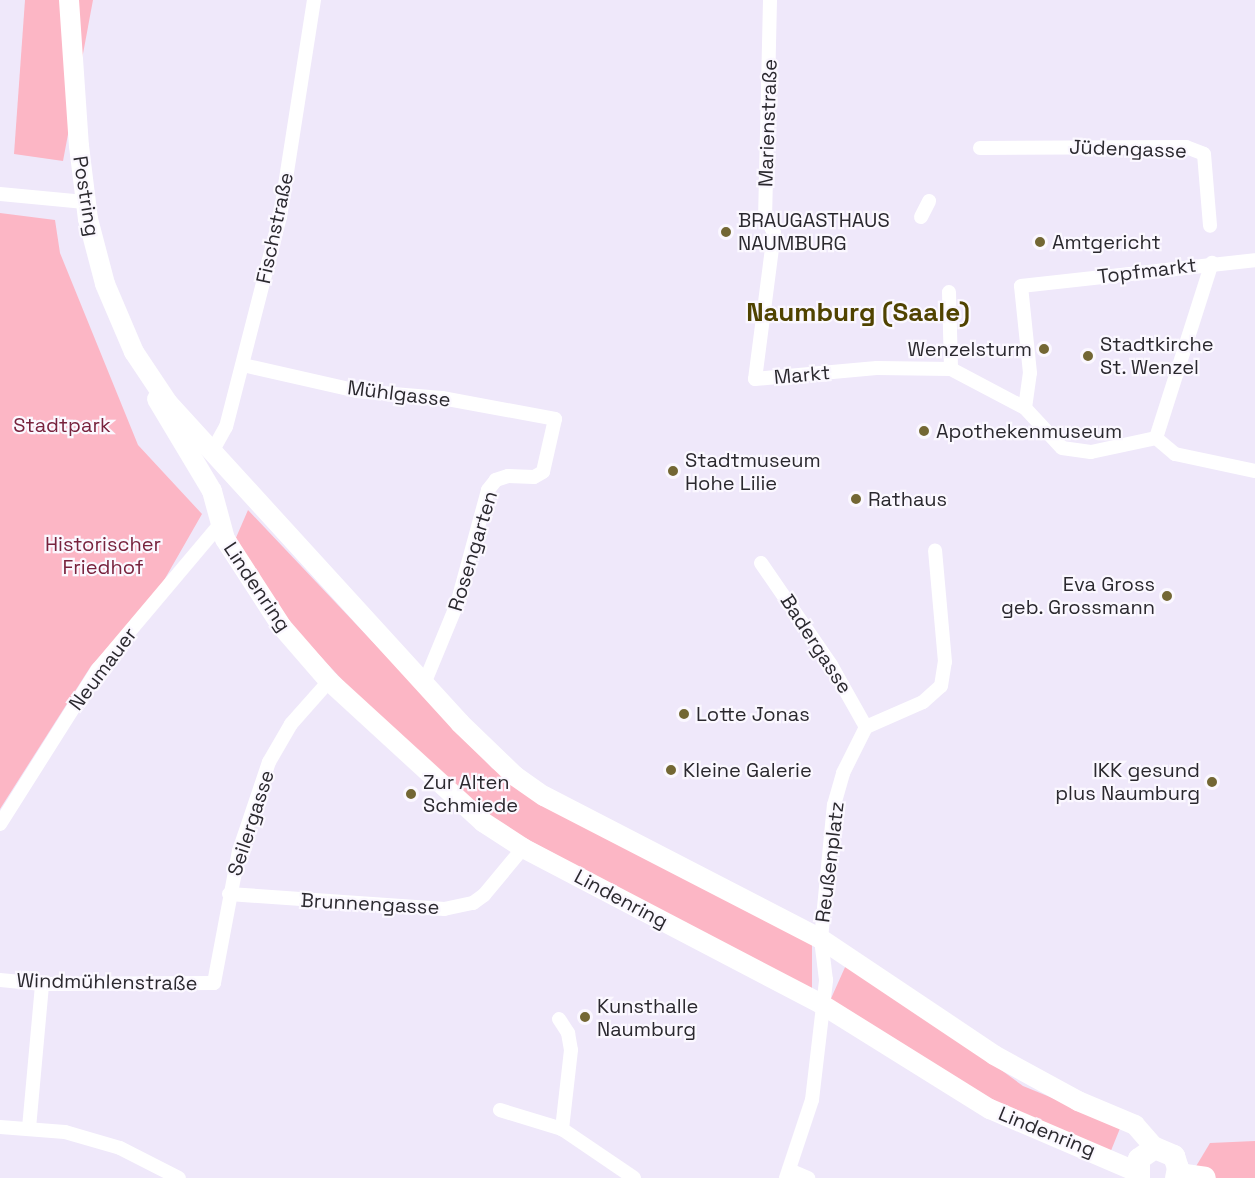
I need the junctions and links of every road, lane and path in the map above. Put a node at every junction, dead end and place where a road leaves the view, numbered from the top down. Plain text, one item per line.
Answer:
1 (69, 0) edge
2 (314, 0) edge
3 (770, 0) edge
4 (980, 148) dead end
5 (0, 194) edge
6 (929, 201) dead end
7 (85, 202) junction
8 (921, 217) dead end
9 (1210, 226) dead end
10 (773, 242) joint
11 (1255, 260) edge
12 (1212, 264) junction
13 (949, 292) dead end
14 (243, 365) junction
15 (951, 369) junction
16 (151, 379) junction
17 (1025, 408) junction
18 (555, 419) joint
19 (1156, 438) junction
20 (213, 450) junction
21 (192, 458) junction
22 (1255, 471) edge
23 (241, 482) junction
24 (215, 500) junction
25 (220, 524) junction
26 (935, 550) dead end
27 (761, 563) dead end
28 (330, 681) junction
29 (424, 684) junction
30 (866, 727) junction
31 (0, 824) edge
32 (523, 848) junction
33 (229, 894) junction
34 (821, 939) junction
35 (0, 980) edge
36 (214, 983) joint
37 (42, 984) junction
38 (821, 1004) junction
39 (559, 1019) dead end
40 (500, 1110) dead end
41 (0, 1127) edge
42 (29, 1128) junction
43 (562, 1129) junction
44 (1155, 1148) junction
45 (787, 1174) edge
46 (1138, 1175) edge
47 (1177, 1176) edge
48 (179, 1178) edge
49 (634, 1178) edge
50 (808, 1178) edge
51 (1205, 1178) edge

1 - 7 main road, Postring
2 - 14 street, Fischstraße
3 - 10 street, Marienstraße
4 - 9 street, Jüdengasse
5 - 7 street
6 - 8 street
7 - 16 main road, Postring
10 - 15 street, Markt
11 - 12 street
12 - 17 street, Topfmarkt
12 - 19 street, Topfmarkt
13 - 15 street
14 - 18 street, Mühlgasse
14 - 20 street, Fischstraße
15 - 17 street, Markt
16 - 20 main road, Lindenring
16 - 21 main road, Lindenring
17 - 19 street
18 - 29 street, Rosengarten
19 - 22 street
20 - 21 main road
20 - 23 main road, Lindenring
21 - 24 main road, Lindenring
23 - 24 main road
23 - 29 main road, Lindenring
24 - 25 main road, Lindenring
25 - 28 main road, Lindenring
25 - 31 street, Neumauer
26 - 30 street
27 - 30 street, Badergasse
28 - 32 main road, Lindenring
28 - 33 street, Seilergasse
29 - 34 main road, Lindenring
30 - 34 street, Reußenplatz
32 - 33 street, Brunnengasse
32 - 38 main road, Lindenring
33 - 36 street, Seilergasse
34 - 38 street, Reußenplatz
34 - 44 main road, Lindenring
35 - 37 street, Windmühlenstraße
36 - 37 street, Windmühlenstraße
37 - 42 street
38 - 45 street, Reußenplatz
38 - 46 main road, Lindenring
39 - 43 street
40 - 43 street
41 - 42 street
42 - 48 street
43 - 49 street
44 - 46 main road
44 - 47 main road
45 - 50 street
47 - 51 main road

